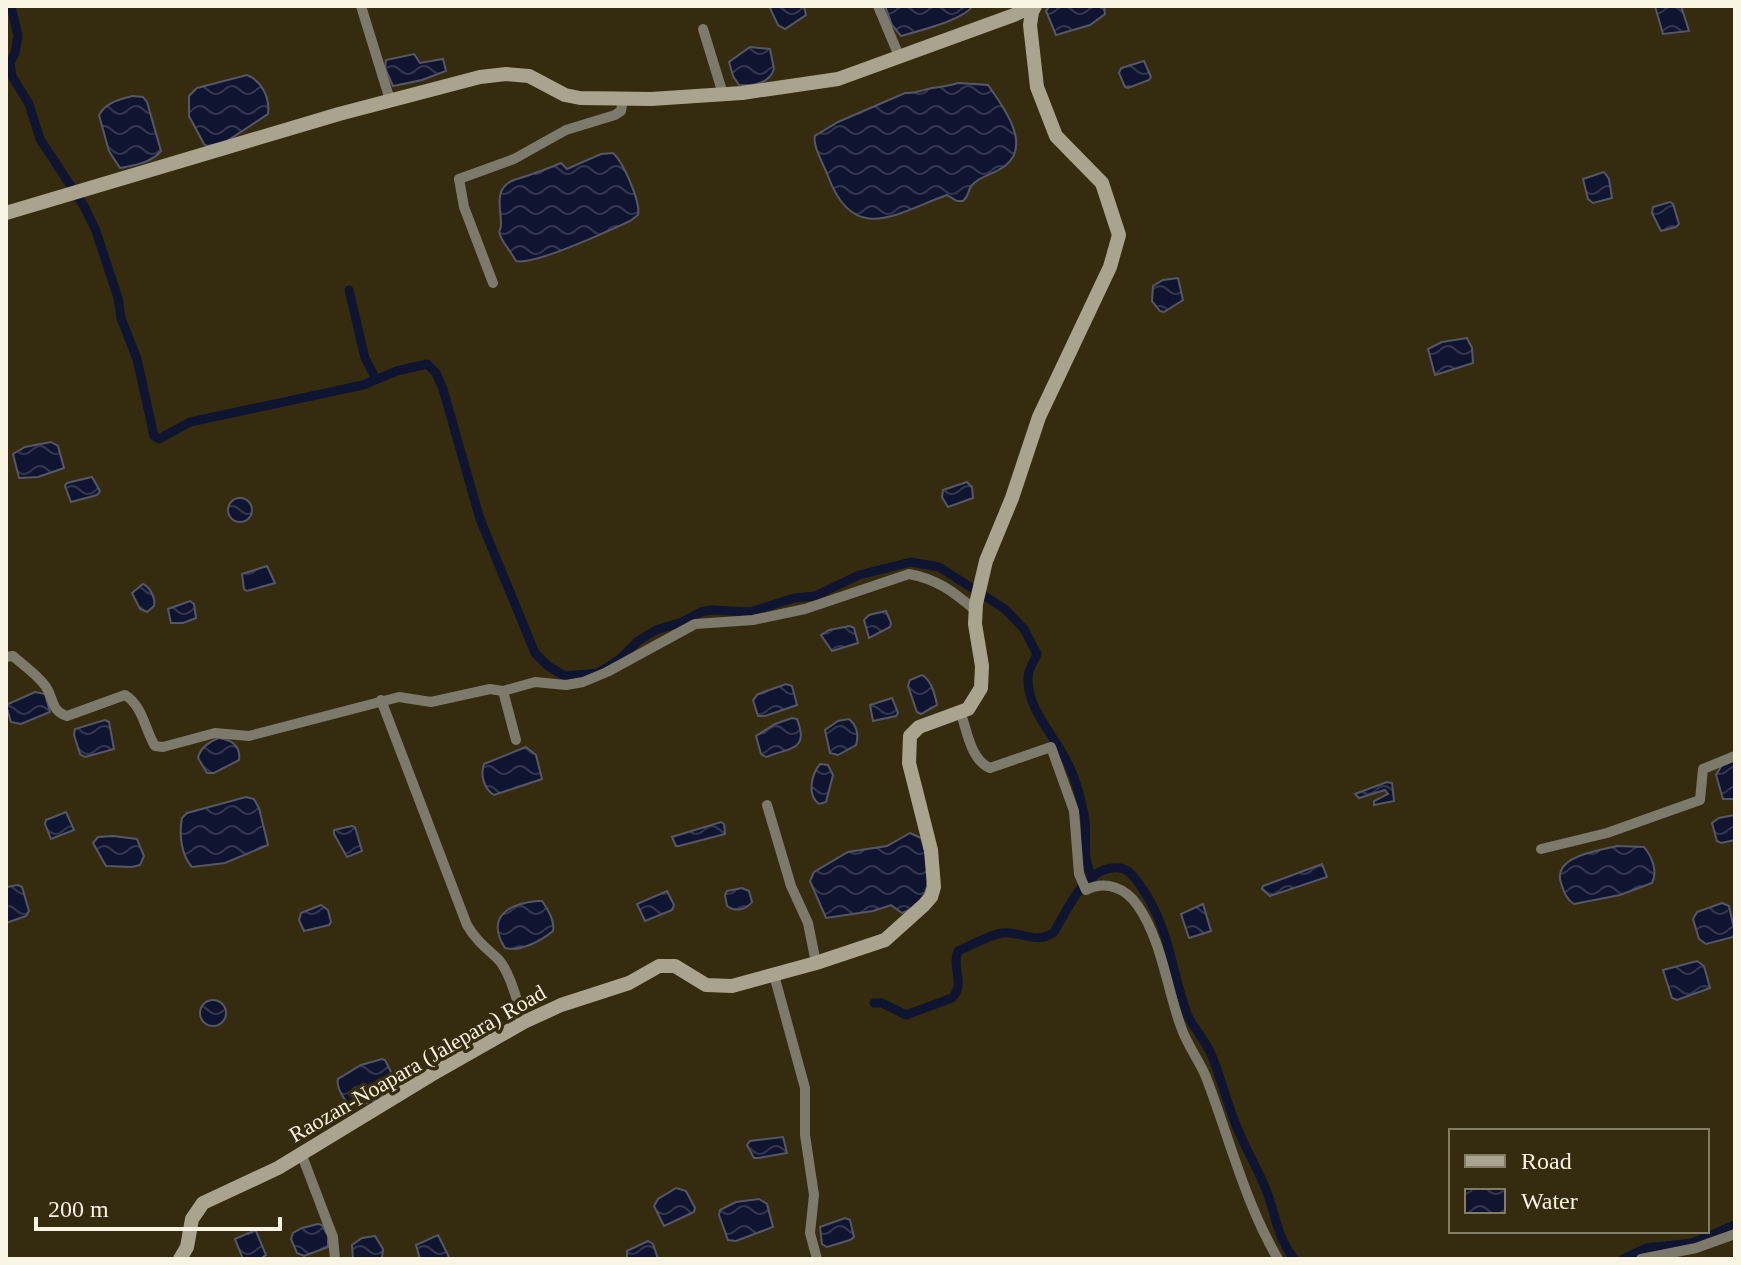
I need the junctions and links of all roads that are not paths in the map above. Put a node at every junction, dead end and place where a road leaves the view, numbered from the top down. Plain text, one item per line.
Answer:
1 (361, 6) edge
2 (878, 6) edge
3 (1034, 6) edge
4 (703, 29) dead end
5 (899, 56) junction
6 (723, 94) junction
7 (623, 99) junction
8 (390, 100) junction
9 (6, 213) edge
10 (493, 283) dead end
11 (976, 607) junction
12 (6, 657) edge
13 (503, 691) junction
14 (381, 700) junction
15 (960, 711) junction
16 (516, 740) dead end
17 (1735, 756) edge
18 (767, 805) dead end
19 (1541, 849) dead end
20 (816, 963) junction
21 (774, 975) junction
22 (524, 1022) junction
23 (301, 1153) junction
24 (1735, 1234) edge
25 (180, 1259) edge
26 (335, 1259) edge
27 (817, 1259) edge
28 (1278, 1259) edge
29 (1641, 1259) edge

1 - 8 street
2 - 5 street
3 - 5 main road
3 - 11 main road
4 - 6 street
5 - 6 main road
6 - 7 main road
7 - 8 main road
7 - 10 street
8 - 9 main road
11 - 13 street
11 - 15 main road
12 - 14 street
13 - 14 street
13 - 16 street
14 - 22 street
15 - 20 main road, Raozan-Noapara (Jalepara) Road
15 - 28 street
17 - 19 street
18 - 20 street
20 - 21 main road, Raozan-Noapara (Jalepara) Road
21 - 22 main road, Raozan-Noapara (Jalepara) Road
21 - 27 street
22 - 23 main road, Raozan-Noapara (Jalepara) Road
23 - 25 main road, Raozan-Noapara (Jalepara) Road
23 - 26 street
24 - 29 street

